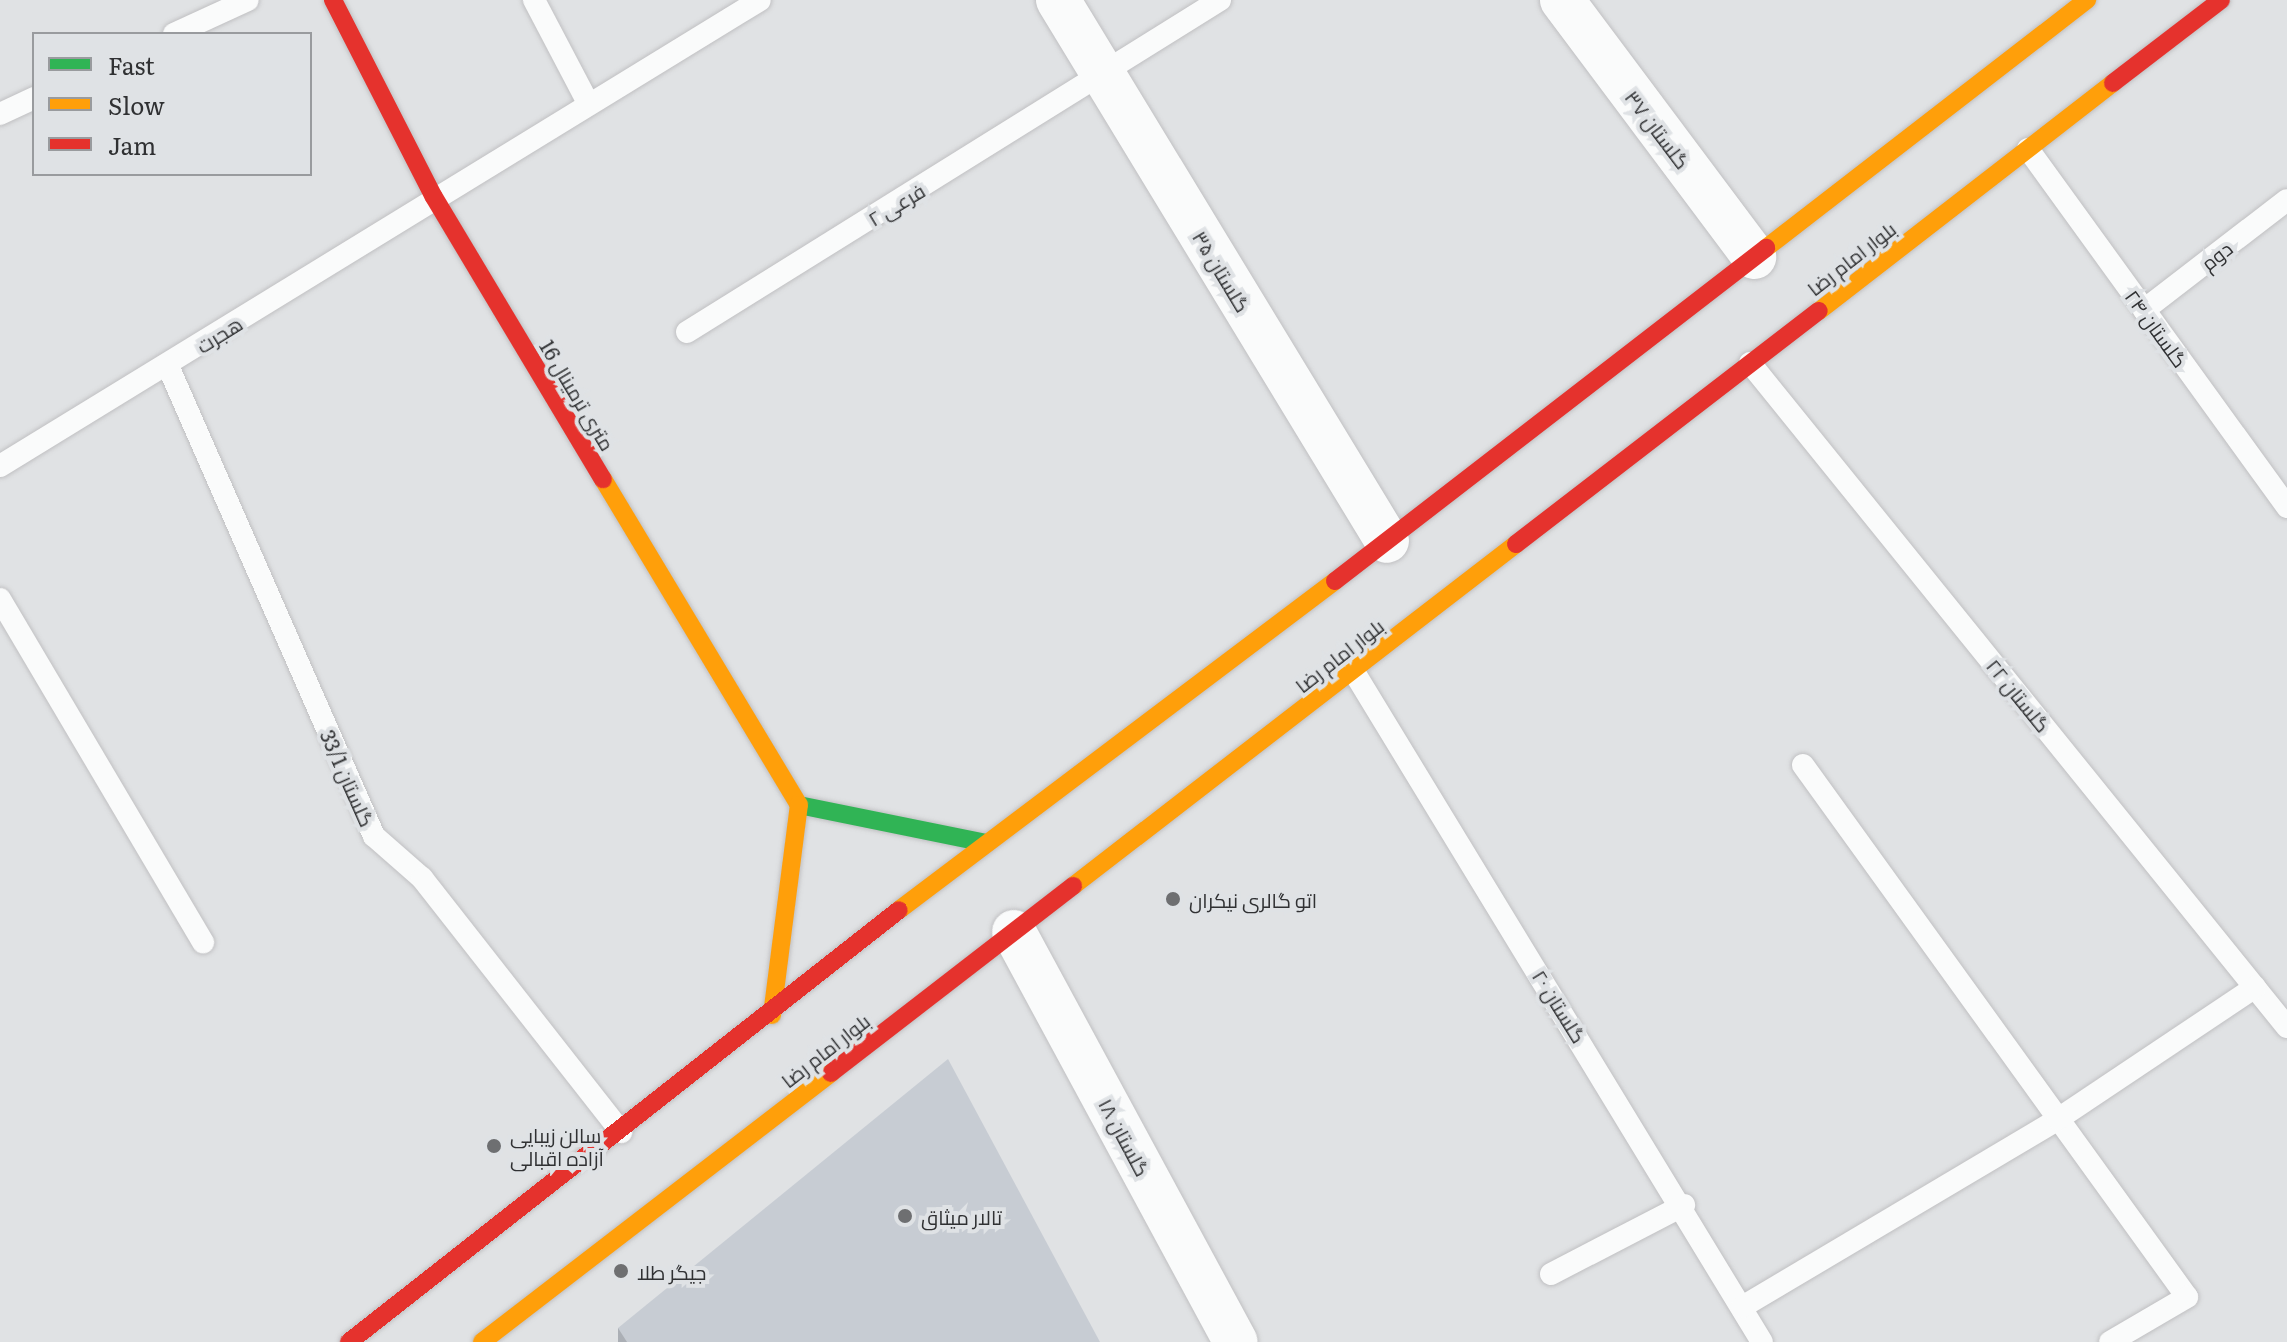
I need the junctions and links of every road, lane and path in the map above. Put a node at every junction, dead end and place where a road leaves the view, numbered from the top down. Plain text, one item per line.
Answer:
1 (248, 0) edge
2 (333, 0) edge
3 (534, 0) edge
4 (760, 0) edge
5 (1058, 0) edge
6 (1220, 0) edge
7 (1562, 0) edge
8 (2087, 0) edge
9 (2221, 0) edge
10 (178, 32) edge
11 (1105, 77) junction
12 (32, 99) edge
13 (588, 103) junction
14 (0, 114) edge
15 (2028, 149) junction
16 (434, 197) junction
17 (2287, 200) edge
18 (1754, 257) junction
19 (2144, 310) junction
20 (687, 332) dead end
21 (1750, 363) junction
22 (168, 366) junction
23 (0, 466) edge
24 (2287, 507) edge
25 (1387, 541) junction
26 (0, 599) edge
27 (1354, 672) junction
28 (1803, 765) dead end
29 (799, 805) junction
30 (985, 843) junction
31 (1014, 932) junction
32 (203, 942) dead end
33 (2255, 987) junction
34 (772, 1015) junction
35 (2287, 1027) edge
36 (2058, 1119) junction
37 (621, 1132) junction
38 (1684, 1205) junction
39 (1551, 1274) dead end
40 (1742, 1307) junction
41 (349, 1342) edge
42 (482, 1342) edge
43 (1236, 1342) edge
44 (1762, 1342) edge
45 (2110, 1342) edge

1 - 10 lane
2 - 16 main road, 16 متری ترمینال
3 - 13 lane
4 - 13 lane, هجرت
5 - 11 street, گلستان ۳۵
6 - 11 lane, فرعی ۲
7 - 18 street, گلستان ۳۷
8 - 18 main road
9 - 15 main road, بلوار امام رضا
11 - 20 lane, فرعی ۲
11 - 25 street, گلستان ۳۵
12 - 14 lane
13 - 16 lane, هجرت
15 - 19 lane, گلستان ۲۴
15 - 21 main road, بلوار امام رضا
16 - 22 lane, هجرت
16 - 29 main road, 16 متری ترمینال
17 - 19 lane, دوم
18 - 25 main road
19 - 24 lane, گلستان ۲۴
21 - 27 main road, بلوار امام رضا
21 - 33 lane, گلستان ۲۲
22 - 23 lane, هجرت
22 - 37 lane, گلستان 33/1
25 - 30 main road
26 - 32 lane
27 - 31 main road, بلوار امام رضا
27 - 38 lane, گلستان ۲۰
28 - 36 lane
29 - 30 main road
29 - 34 main road
30 - 34 main road
31 - 42 main road, بلوار امام رضا
31 - 43 street, گلستان ۱۸
33 - 35 lane, گلستان ۲۲
33 - 36 lane
34 - 37 main road
36 - 40 lane
36 - 45 lane
37 - 41 main road
38 - 39 lane
38 - 40 lane, گلستان ۲۰
40 - 44 lane, گلستان ۲۰

